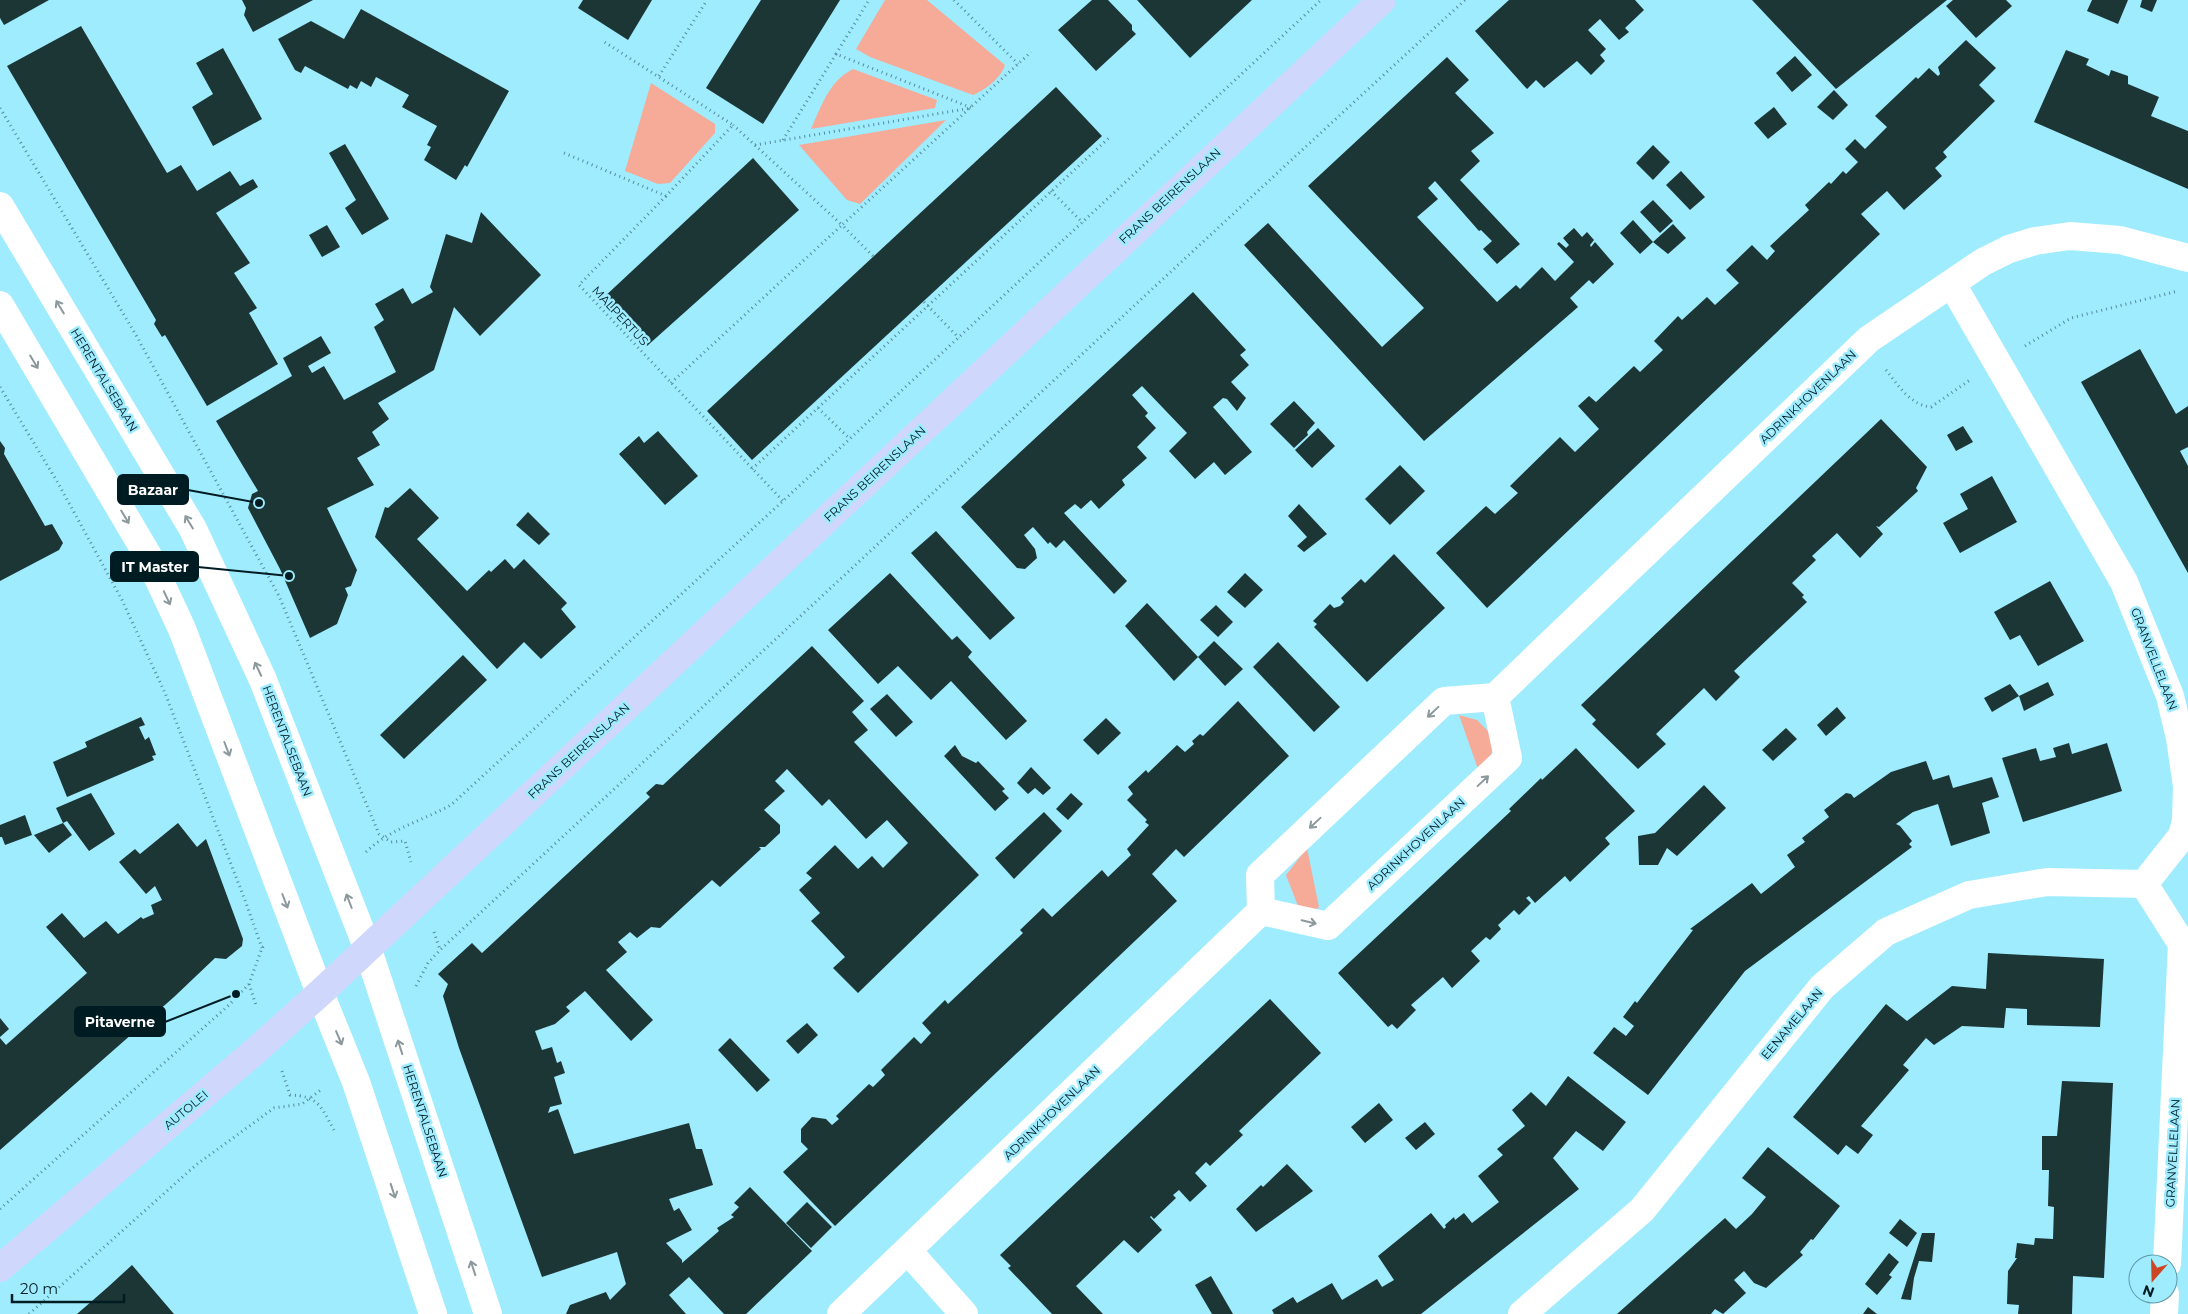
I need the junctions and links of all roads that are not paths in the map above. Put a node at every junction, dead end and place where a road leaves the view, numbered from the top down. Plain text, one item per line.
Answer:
1 (1382, 0) edge
2 (0, 206) edge
3 (2188, 258) edge
4 (1952, 284) junction
5 (0, 305) edge
6 (1495, 697) junction
7 (2144, 884) junction
8 (1261, 911) junction
9 (367, 947) junction
10 (320, 993) junction
11 (908, 1251) junction
12 (2167, 1254) edge
13 (0, 1268) edge
14 (433, 1314) edge
15 (488, 1314) edge
16 (841, 1314) edge
17 (964, 1314) edge
18 (1522, 1314) edge

1 - 9 main road, FRANS BEIRENSLAAN
9 -> 2 street, HERENTALSEBAAN
3 - 4 street, ADRINKHOVENLAAN
4 - 6 street, ADRINKHOVENLAAN
4 - 7 street, GRANVELLELAAN
5 -> 10 street
6 -> 8 street
8 -> 6 street, ADRINKHOVENLAAN
7 - 12 street, GRANVELLELAAN
7 - 18 street, EENAMELAAN
8 - 11 street, ADRINKHOVENLAAN
9 - 10 main road, AUTOLEI
15 -> 9 street, HERENTALSEBAAN
10 - 13 main road, AUTOLEI
10 -> 14 street
11 - 16 street, ADRINKHOVENLAAN
11 - 17 street

